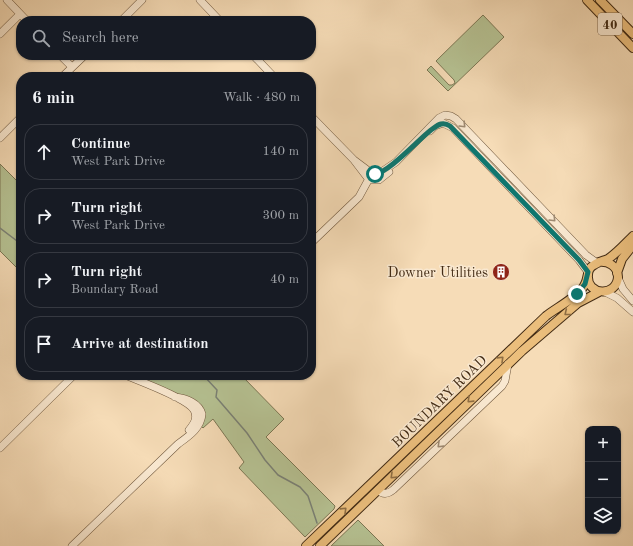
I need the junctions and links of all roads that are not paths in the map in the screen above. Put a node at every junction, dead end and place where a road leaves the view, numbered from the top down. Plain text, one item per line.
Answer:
1 (7, 0) edge
2 (142, 0) edge
3 (200, 0) edge
4 (587, 0) edge
5 (600, 0) edge
6 (20, 14) edge
7 (125, 16) edge
8 (215, 16) edge
9 (16, 18) edge
10 (0, 34) edge
11 (633, 34) edge
12 (633, 48) edge
13 (65, 60) edge
14 (80, 60) edge
15 (258, 60) edge
16 (72, 67) junction
17 (67, 72) edge
18 (269, 72) edge
19 (445, 115) junction
20 (316, 121) edge
21 (16, 122) edge
22 (443, 124) junction
23 (422, 136) junction
24 (0, 138) edge
25 (372, 177) junction
26 (523, 189) junction
27 (517, 195) junction
28 (633, 236) edge
29 (316, 238) edge
30 (633, 245) edge
31 (598, 263) junction
32 (588, 273) junction
33 (617, 276) junction
34 (602, 292) junction
35 (633, 300) edge
36 (633, 312) edge
37 (69, 380) edge
38 (136, 380) edge
39 (0, 448) edge
40 (371, 484) junction
41 (378, 490) junction
42 (72, 546) edge
43 (306, 546) edge
44 (320, 546) edge

1 - 6 street
2 - 7 street
3 - 8 street
4 - 12 main road, 40
5 - 11 main road, 40
9 - 10 street
13 - 16 street
14 - 16 street
15 - 18 street
16 - 17 street
19 - 22 street
19 - 23 street
19 -> 26 street
20 - 25 street
21 - 24 street
22 - 23 street
22 - 27 street
23 - 25 street
25 - 29 street
26 - 27 street
26 -> 31 street
27 - 32 street
28 - 31 main road
30 - 33 main road
31 - 32 main road
31 - 33 main road
32 - 34 main road
40 -> 32 main road, BOUNDARY ROAD
33 - 34 main road
33 - 35 street
34 - 36 street
34 -> 41 main road, BOUNDARY ROAD
37 - 39 street
38 - 42 street
40 - 41 main road
43 -> 40 main road, BOUNDARY ROAD
41 - 44 main road, BOUNDARY ROAD

